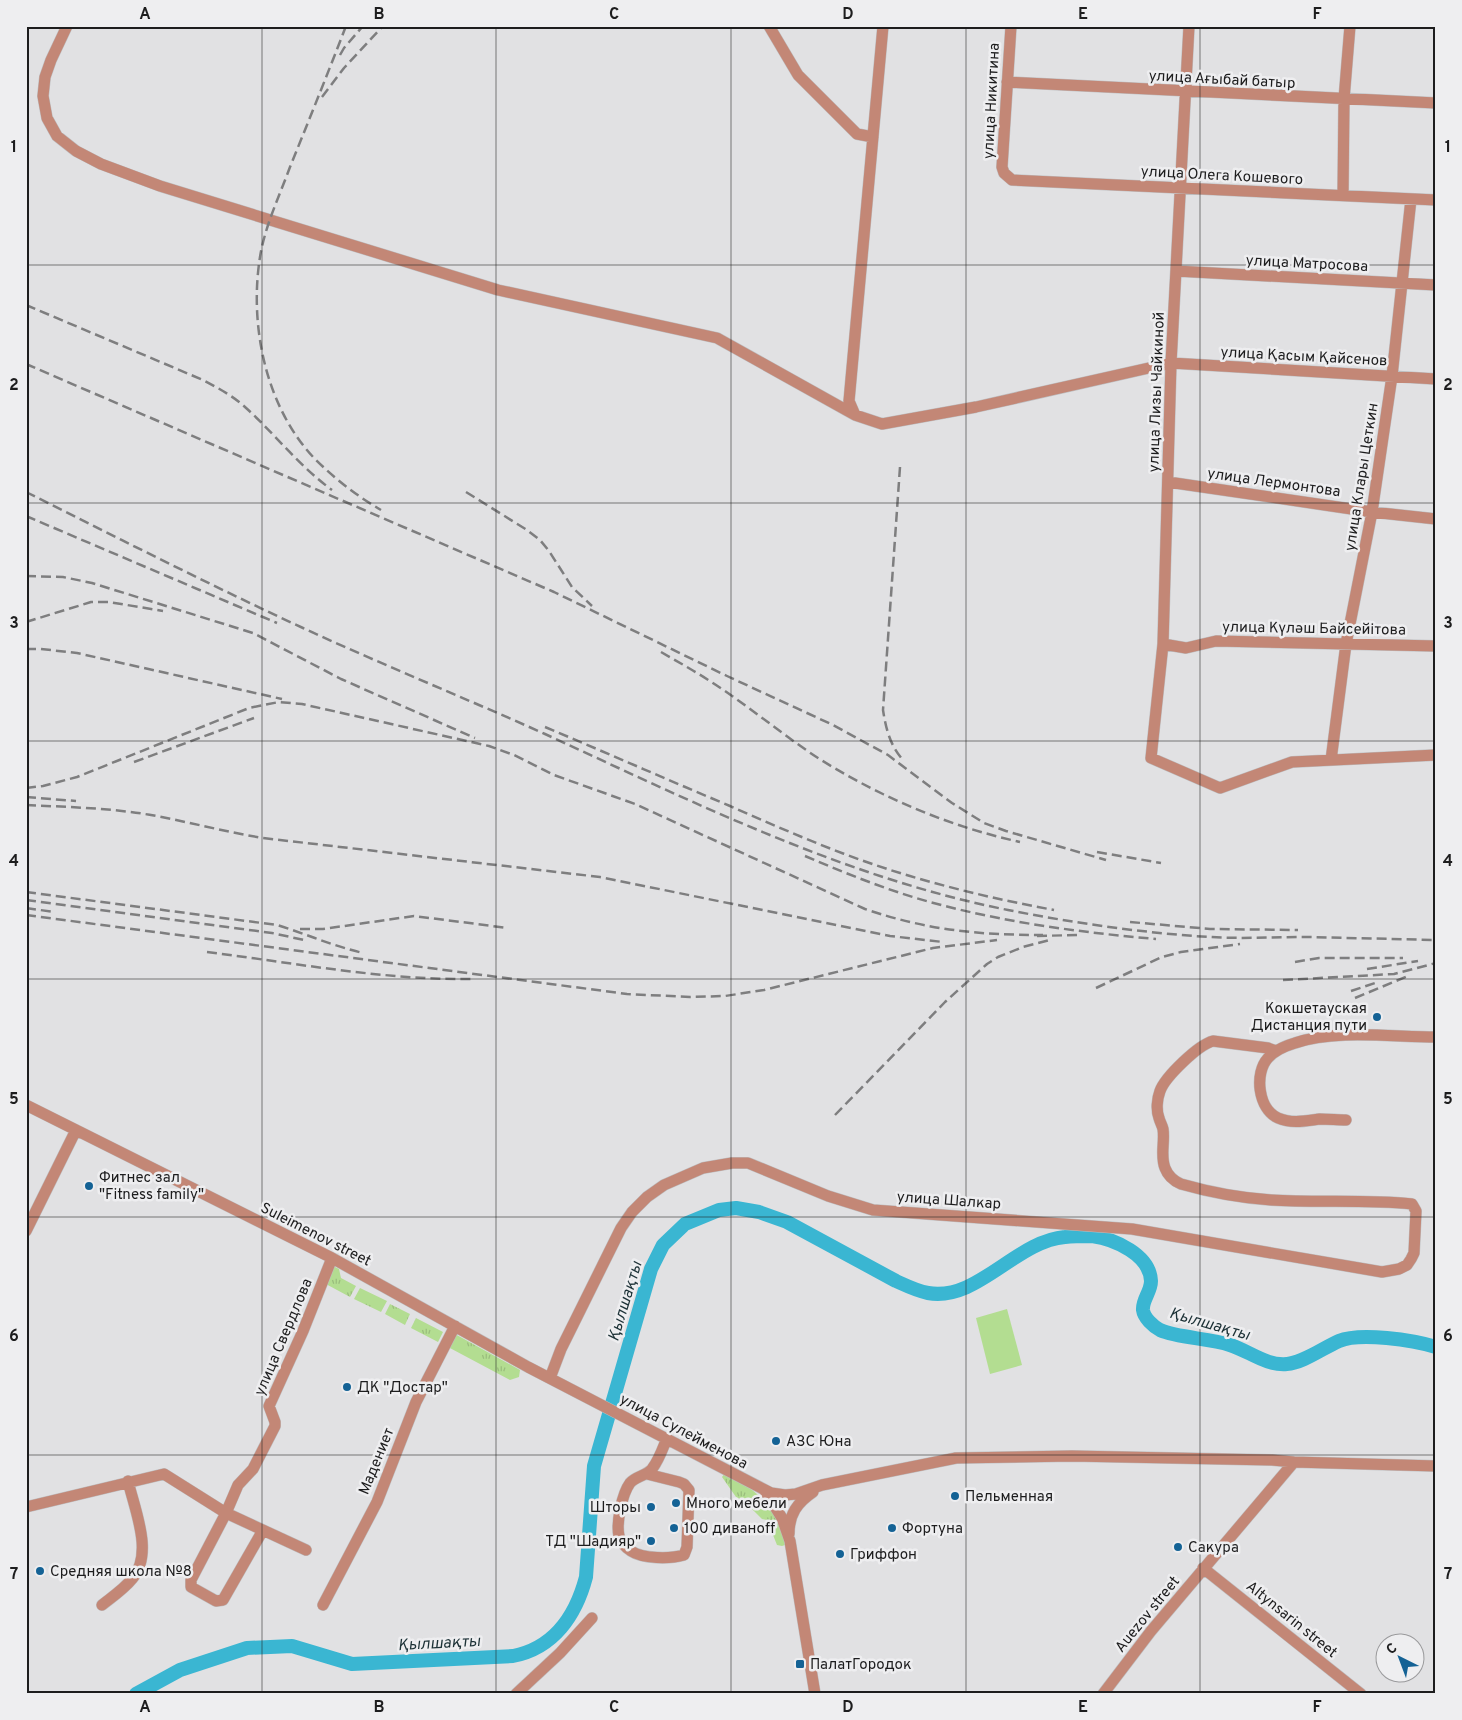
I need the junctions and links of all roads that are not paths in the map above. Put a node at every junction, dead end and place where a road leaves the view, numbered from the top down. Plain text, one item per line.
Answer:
1 (68, 26) edge
2 (769, 26) edge
3 (883, 26) edge
4 (1011, 26) edge
5 (1189, 26) edge
6 (1350, 26) edge
7 (1008, 82) junction
8 (1185, 92) junction
9 (1344, 99) junction
10 (1436, 103) edge
11 (873, 136) junction
12 (1008, 177) joint
13 (1180, 188) junction
14 (1343, 195) junction
15 (1411, 199) junction
16 (1436, 200) edge
17 (1176, 270) junction
18 (1403, 283) junction
19 (1436, 285) edge
20 (1171, 363) junction
21 (1392, 376) junction
22 (1436, 379) edge
23 (855, 415) junction
24 (1168, 482) junction
25 (1372, 512) junction
26 (1436, 519) edge
27 (1163, 644) junction
28 (1346, 644) junction
29 (1436, 646) edge
30 (1436, 755) edge
31 (1331, 760) junction
32 (1436, 1037) edge
33 (1276, 1051) junction
34 (26, 1105) edge
35 (1346, 1120) dead end
36 (76, 1130) junction
37 (26, 1231) edge
38 (332, 1258) junction
39 (455, 1326) junction
40 (550, 1378) junction
41 (588, 1398) joint
42 (667, 1438) junction
43 (1294, 1462) junction
44 (1436, 1466) edge
45 (647, 1474) junction
46 (128, 1481) junction
47 (822, 1485) junction
48 (764, 1491) junction
49 (26, 1507) edge
50 (226, 1512) junction
51 (263, 1530) junction
52 (790, 1541) junction
53 (306, 1550) dead end
54 (1203, 1568) junction
55 (102, 1605) dead end
56 (323, 1605) dead end
57 (592, 1618) dead end
58 (516, 1694) edge
59 (815, 1694) edge
60 (1103, 1694) edge
61 (1361, 1694) edge

1 - 23 street, улица Қасым Қайсенов
2 - 11 street
3 - 11 street
4 - 7 street, улица Никитина
5 - 8 street, улица Лизы Чайкиной
6 - 9 street
7 - 8 street, улица Ағыбай батыр
7 - 12 street, улица Никитина
8 - 9 street, улица Ағыбай батыр
8 - 13 street, улица Лизы Чайкиной
9 - 10 street, улица Ағыбай батыр
9 - 14 street
11 - 23 street
12 - 13 street, улица Олега Кошевого
13 - 14 street, улица Олега Кошевого
13 - 17 street, улица Лизы Чайкиной
14 - 15 street, улица Олега Кошевого
15 - 16 street, улица Олега Кошевого
15 - 18 street, улица Клары Цеткин
17 - 18 street, улица Матросова
17 - 20 street, улица Лизы Чайкиной
18 - 19 street, улица Матросова
18 - 21 street, улица Клары Цеткин
20 - 21 street, улица Қасым Қайсенов
20 - 23 street, улица Қасым Қайсенов
20 - 24 street, улица Лизы Чайкиной
21 - 22 street, улица Қасым Қайсенов
21 - 25 street, улица Клары Цеткин
24 - 25 street, улица Лермонтова
24 - 27 street, улица Лизы Чайкиной
25 - 26 street, улица Лермонтова
25 - 28 street, улица Клары Цеткин
27 - 28 street, улица Күләш Байсейітова
27 - 31 street, улица Лизы Чайкиной
28 - 29 street, улица Күләш Байсейітова
28 - 31 street, улица Клары Цеткин
30 - 31 street
32 - 33 street
33 - 35 street
33 - 40 street, улица Шалкар
34 - 36 street, Suleimenov street
36 - 37 street
36 - 38 street, Suleimenov street
38 - 39 street, Suleimenov street
38 - 50 street, улица Свердлова
39 - 40 street, Suleimenov street
39 - 56 street, Мадениет
40 - 41 street, Suleimenov street
41 - 42 street, улица Сулейменова
42 - 45 street
42 - 48 street, улица Сулейменова
43 - 44 street
43 - 47 street
43 - 54 street, Auezov street
45 - 45 street
46 - 49 street
46 - 50 street
46 - 55 street
47 - 48 street
47 - 52 street
48 - 52 street
50 - 51 street
50 - 51 street, улица Свердлова
51 - 53 street
52 - 59 street
54 - 60 street, Auezov street
54 - 61 street, Altynsarin street
57 - 58 street

